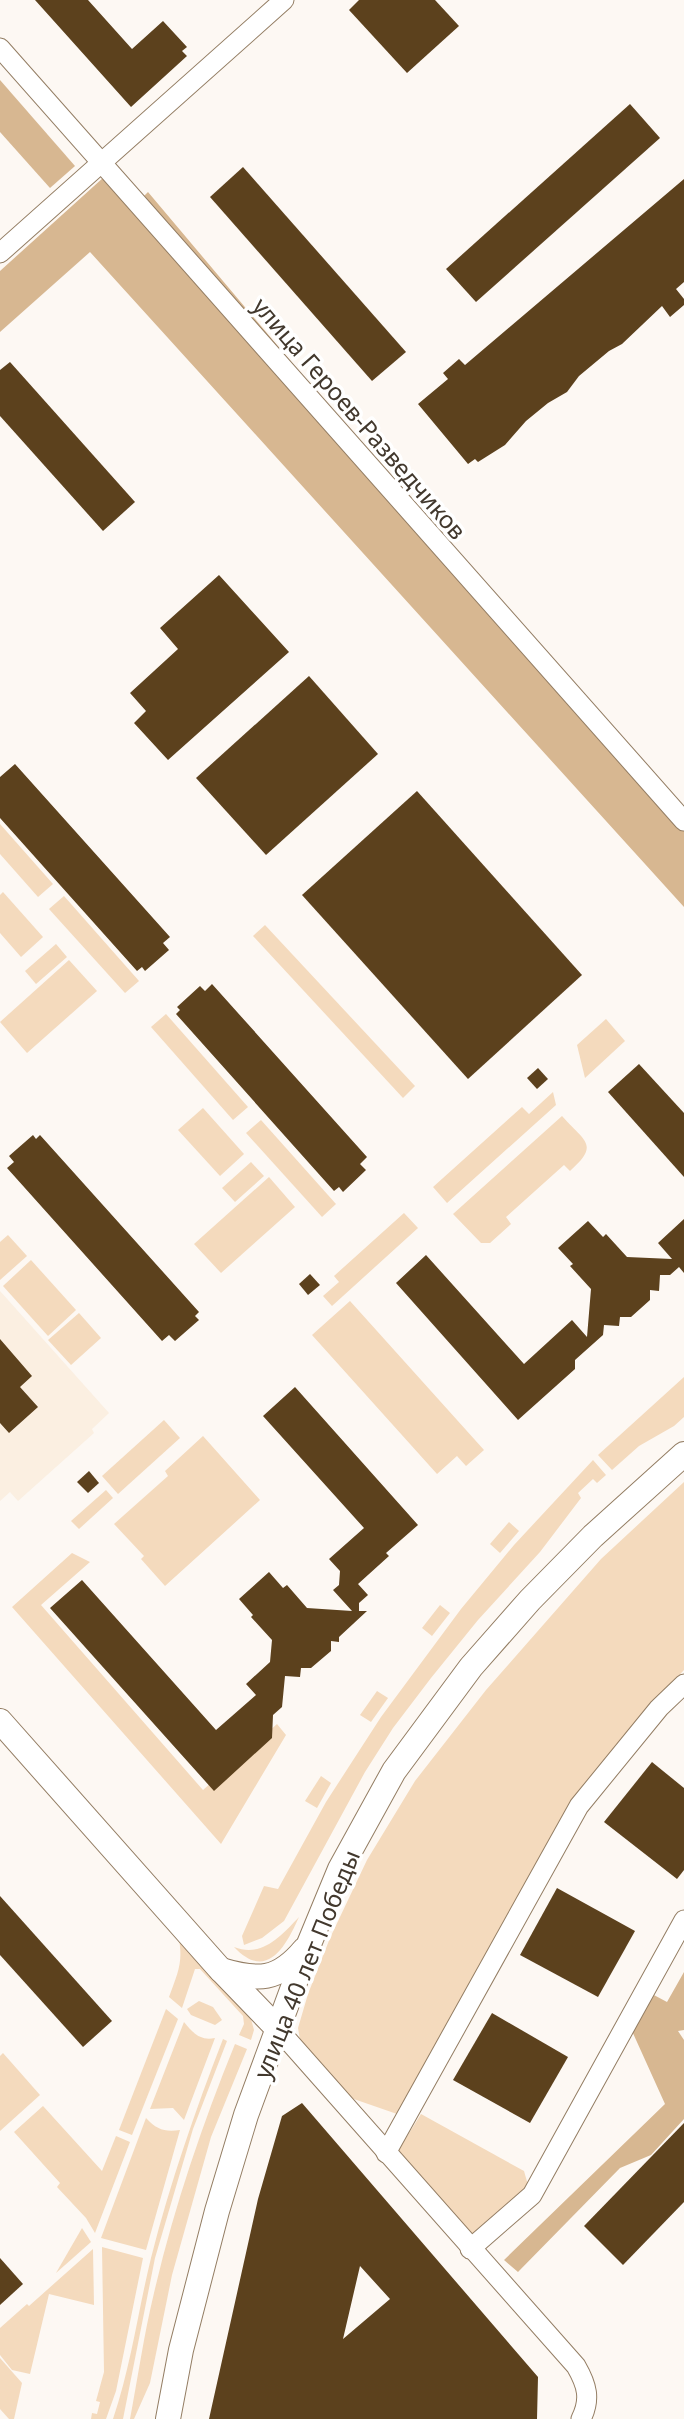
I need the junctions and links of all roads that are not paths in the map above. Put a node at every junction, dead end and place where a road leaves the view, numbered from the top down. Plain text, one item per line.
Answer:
1 (284, 0) edge
2 (0, 48) edge
3 (102, 163) junction
4 (0, 253) edge
5 (684, 821) edge
6 (684, 1454) edge
7 (684, 1684) edge
8 (0, 1721) edge
9 (684, 1920) edge
10 (309, 1944) junction
11 (220, 1970) junction
12 (277, 2028) junction
13 (386, 2153) junction
14 (470, 2249) junction
15 (168, 2419) edge
16 (581, 2419) edge

1 - 3 street
2 - 3 street, улица Героев-Разведчиков
3 - 4 street
3 - 5 street, улица Героев-Разведчиков
6 - 10 street, улица 40 лет Победы
7 - 13 street
8 - 11 street
9 - 14 street
10 - 11 street
10 - 12 street, улица 40 лет Победы
11 - 12 street
12 - 13 street
12 - 15 street, улица 40 лет Победы
13 - 14 street
14 - 16 street

